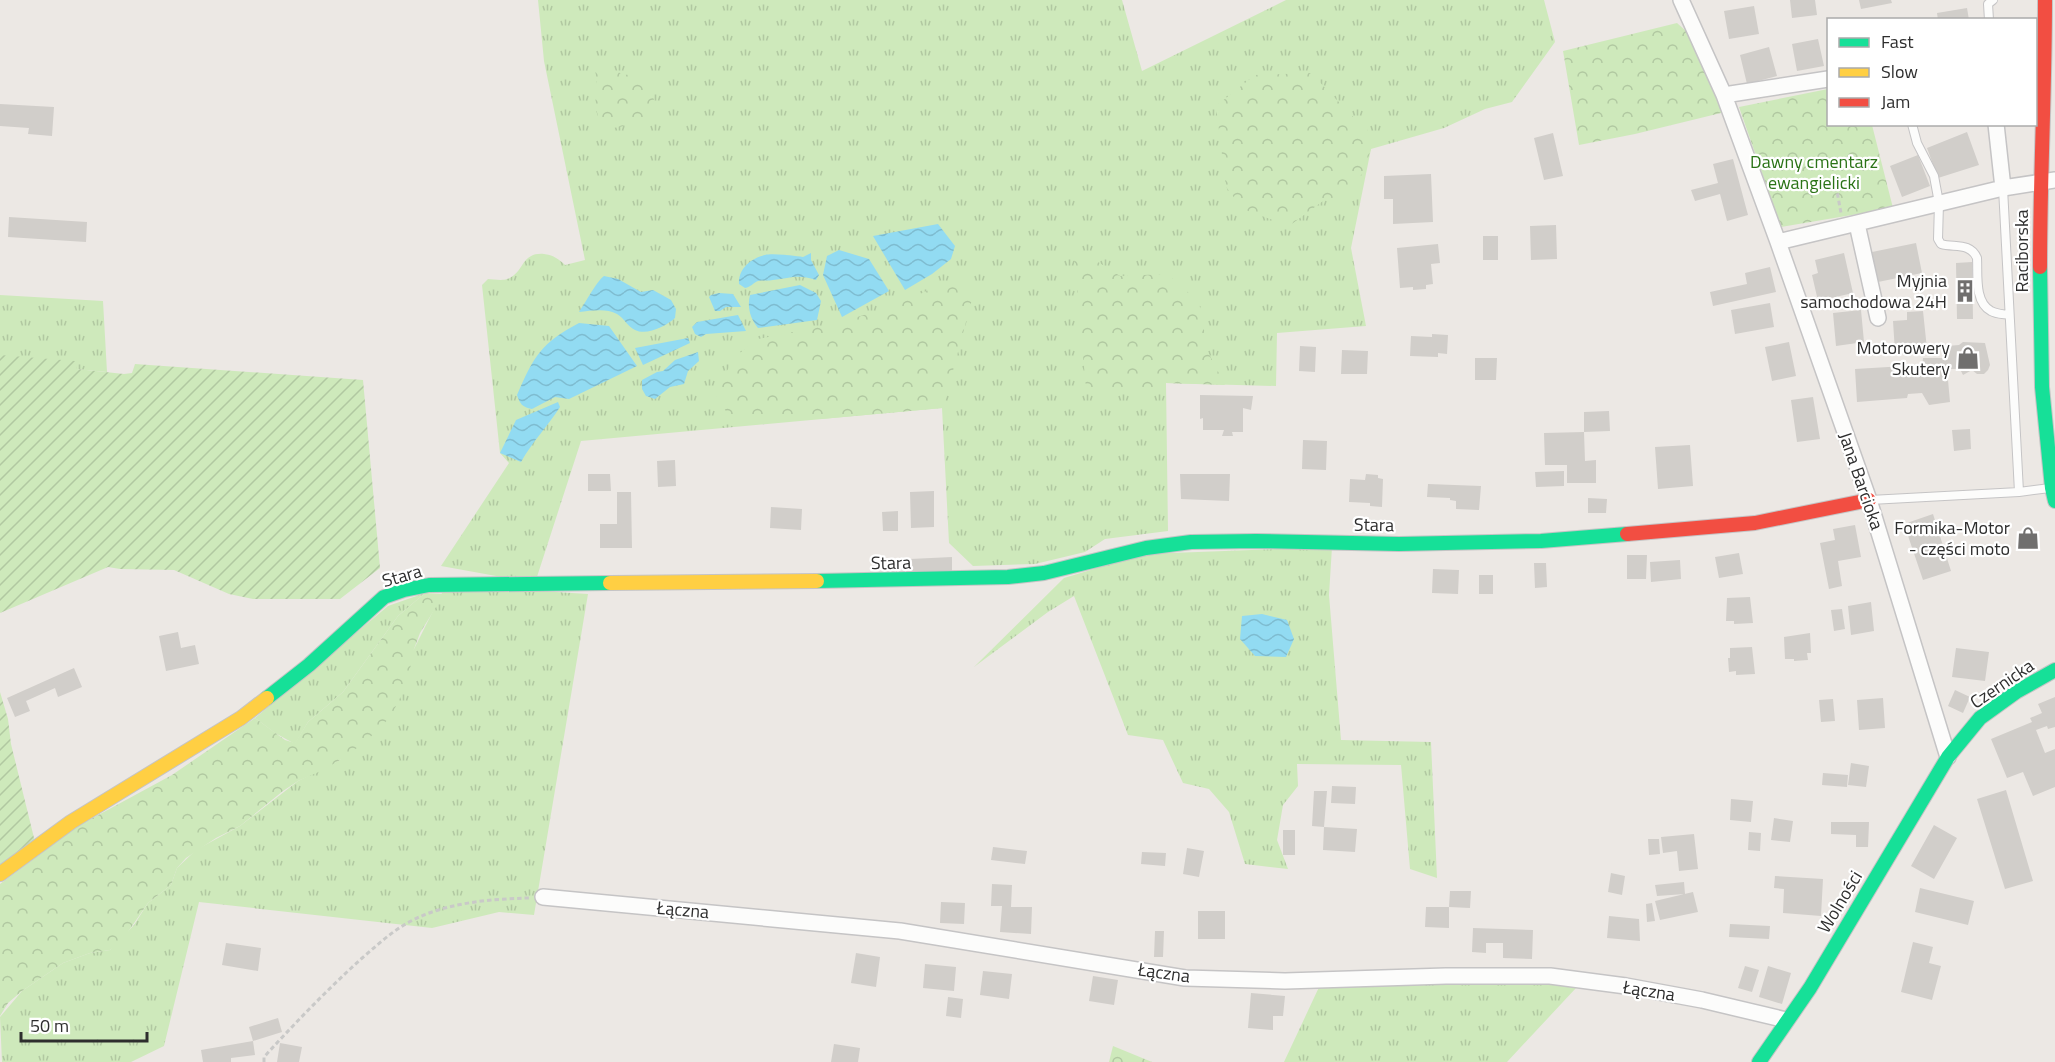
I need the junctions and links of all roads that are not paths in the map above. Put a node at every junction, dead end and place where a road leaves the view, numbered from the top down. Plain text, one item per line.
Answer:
1 (1681, 0) edge
2 (1993, 0) edge
3 (2045, 0) edge
4 (1989, 18) edge
5 (1827, 79) edge
6 (2040, 88) edge
7 (1724, 95) junction
8 (1913, 126) edge
9 (1996, 126) edge
10 (2047, 181) edge
11 (2002, 188) junction
12 (1939, 203) junction
13 (1851, 225) junction
14 (1778, 242) junction
15 (2009, 315) junction
16 (1878, 318) dead end
17 (2019, 492) junction
18 (2054, 492) edge
19 (1869, 500) junction
20 (2055, 670) edge
21 (1948, 757) junction
22 (0, 874) edge
23 (543, 897) road end
24 (1786, 1020) junction
25 (1759, 1062) edge

1 - 7 street, Jana Barcioka
2 - 4 lane
3 - 6 street, Raciborska
5 - 7 street
6 - 10 street, Raciborska
7 - 14 street, Jana Barcioka
8 - 12 lane
9 - 11 street
10 - 11 street
10 - 18 street, Raciborska
11 - 12 street
11 - 15 lane
12 - 13 street
12 - 15 lane
13 - 14 street
13 - 16 street
14 - 19 street, Jana Barcioka
15 - 17 lane
17 - 18 lane
17 - 19 lane
19 - 21 street, Jana Barcioka
19 - 22 street, Stara
20 - 21 street, Czernicka
21 - 24 street, Wolności
23 - 24 street, Łączna
24 - 25 street, Wolności

